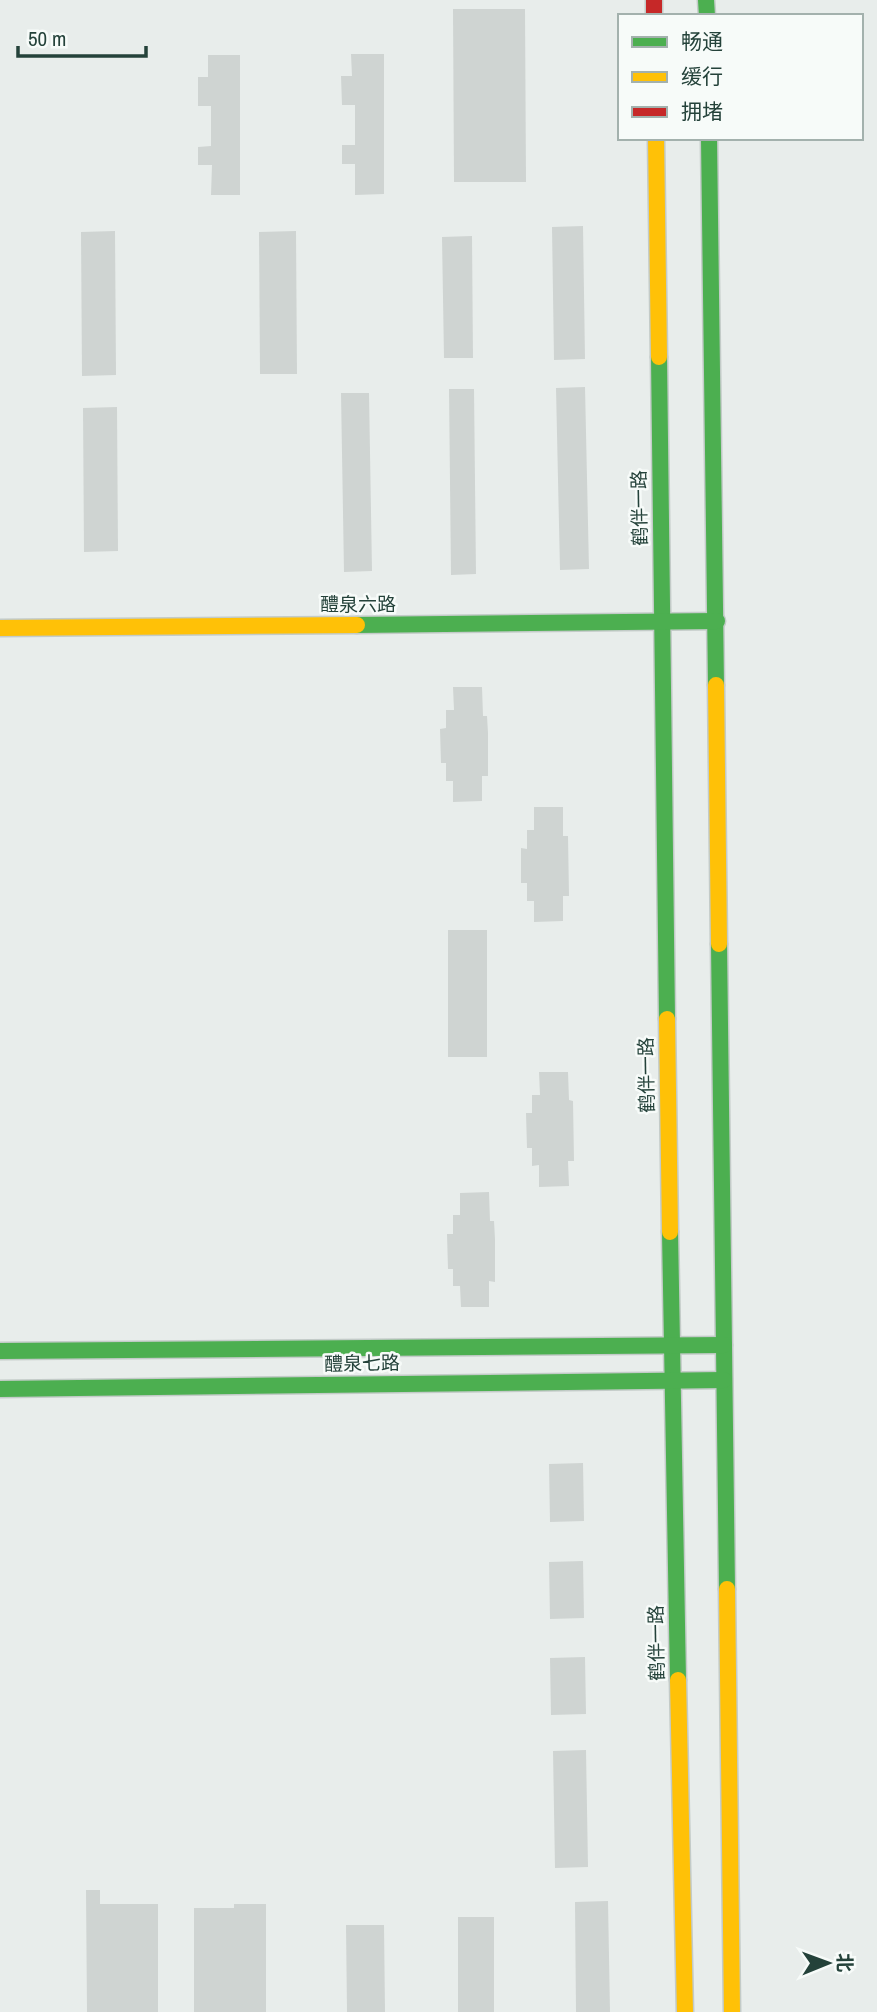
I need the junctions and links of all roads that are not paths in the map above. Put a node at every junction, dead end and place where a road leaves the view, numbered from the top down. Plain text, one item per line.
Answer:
1 (656, 140) edge
2 (709, 140) edge
3 (717, 621) junction
4 (661, 622) junction
5 (0, 628) edge
6 (671, 1344) junction
7 (723, 1345) junction
8 (0, 1350) edge
9 (724, 1380) junction
10 (672, 1381) junction
11 (0, 1389) edge
12 (685, 2012) edge
13 (732, 2012) edge

1 - 4 main road, 鹤伴一路
2 - 3 main road
3 - 4 main road, 醴泉六路
3 - 7 main road
4 - 5 main road, 醴泉六路
4 - 6 main road, 鹤伴一路
6 - 7 main road
6 - 8 main road
6 - 10 main road, 鹤伴一路
7 - 9 main road
9 - 10 main road, 醴泉七路
9 - 13 main road
10 - 11 main road, 醴泉七路
10 - 12 main road, 鹤伴一路

